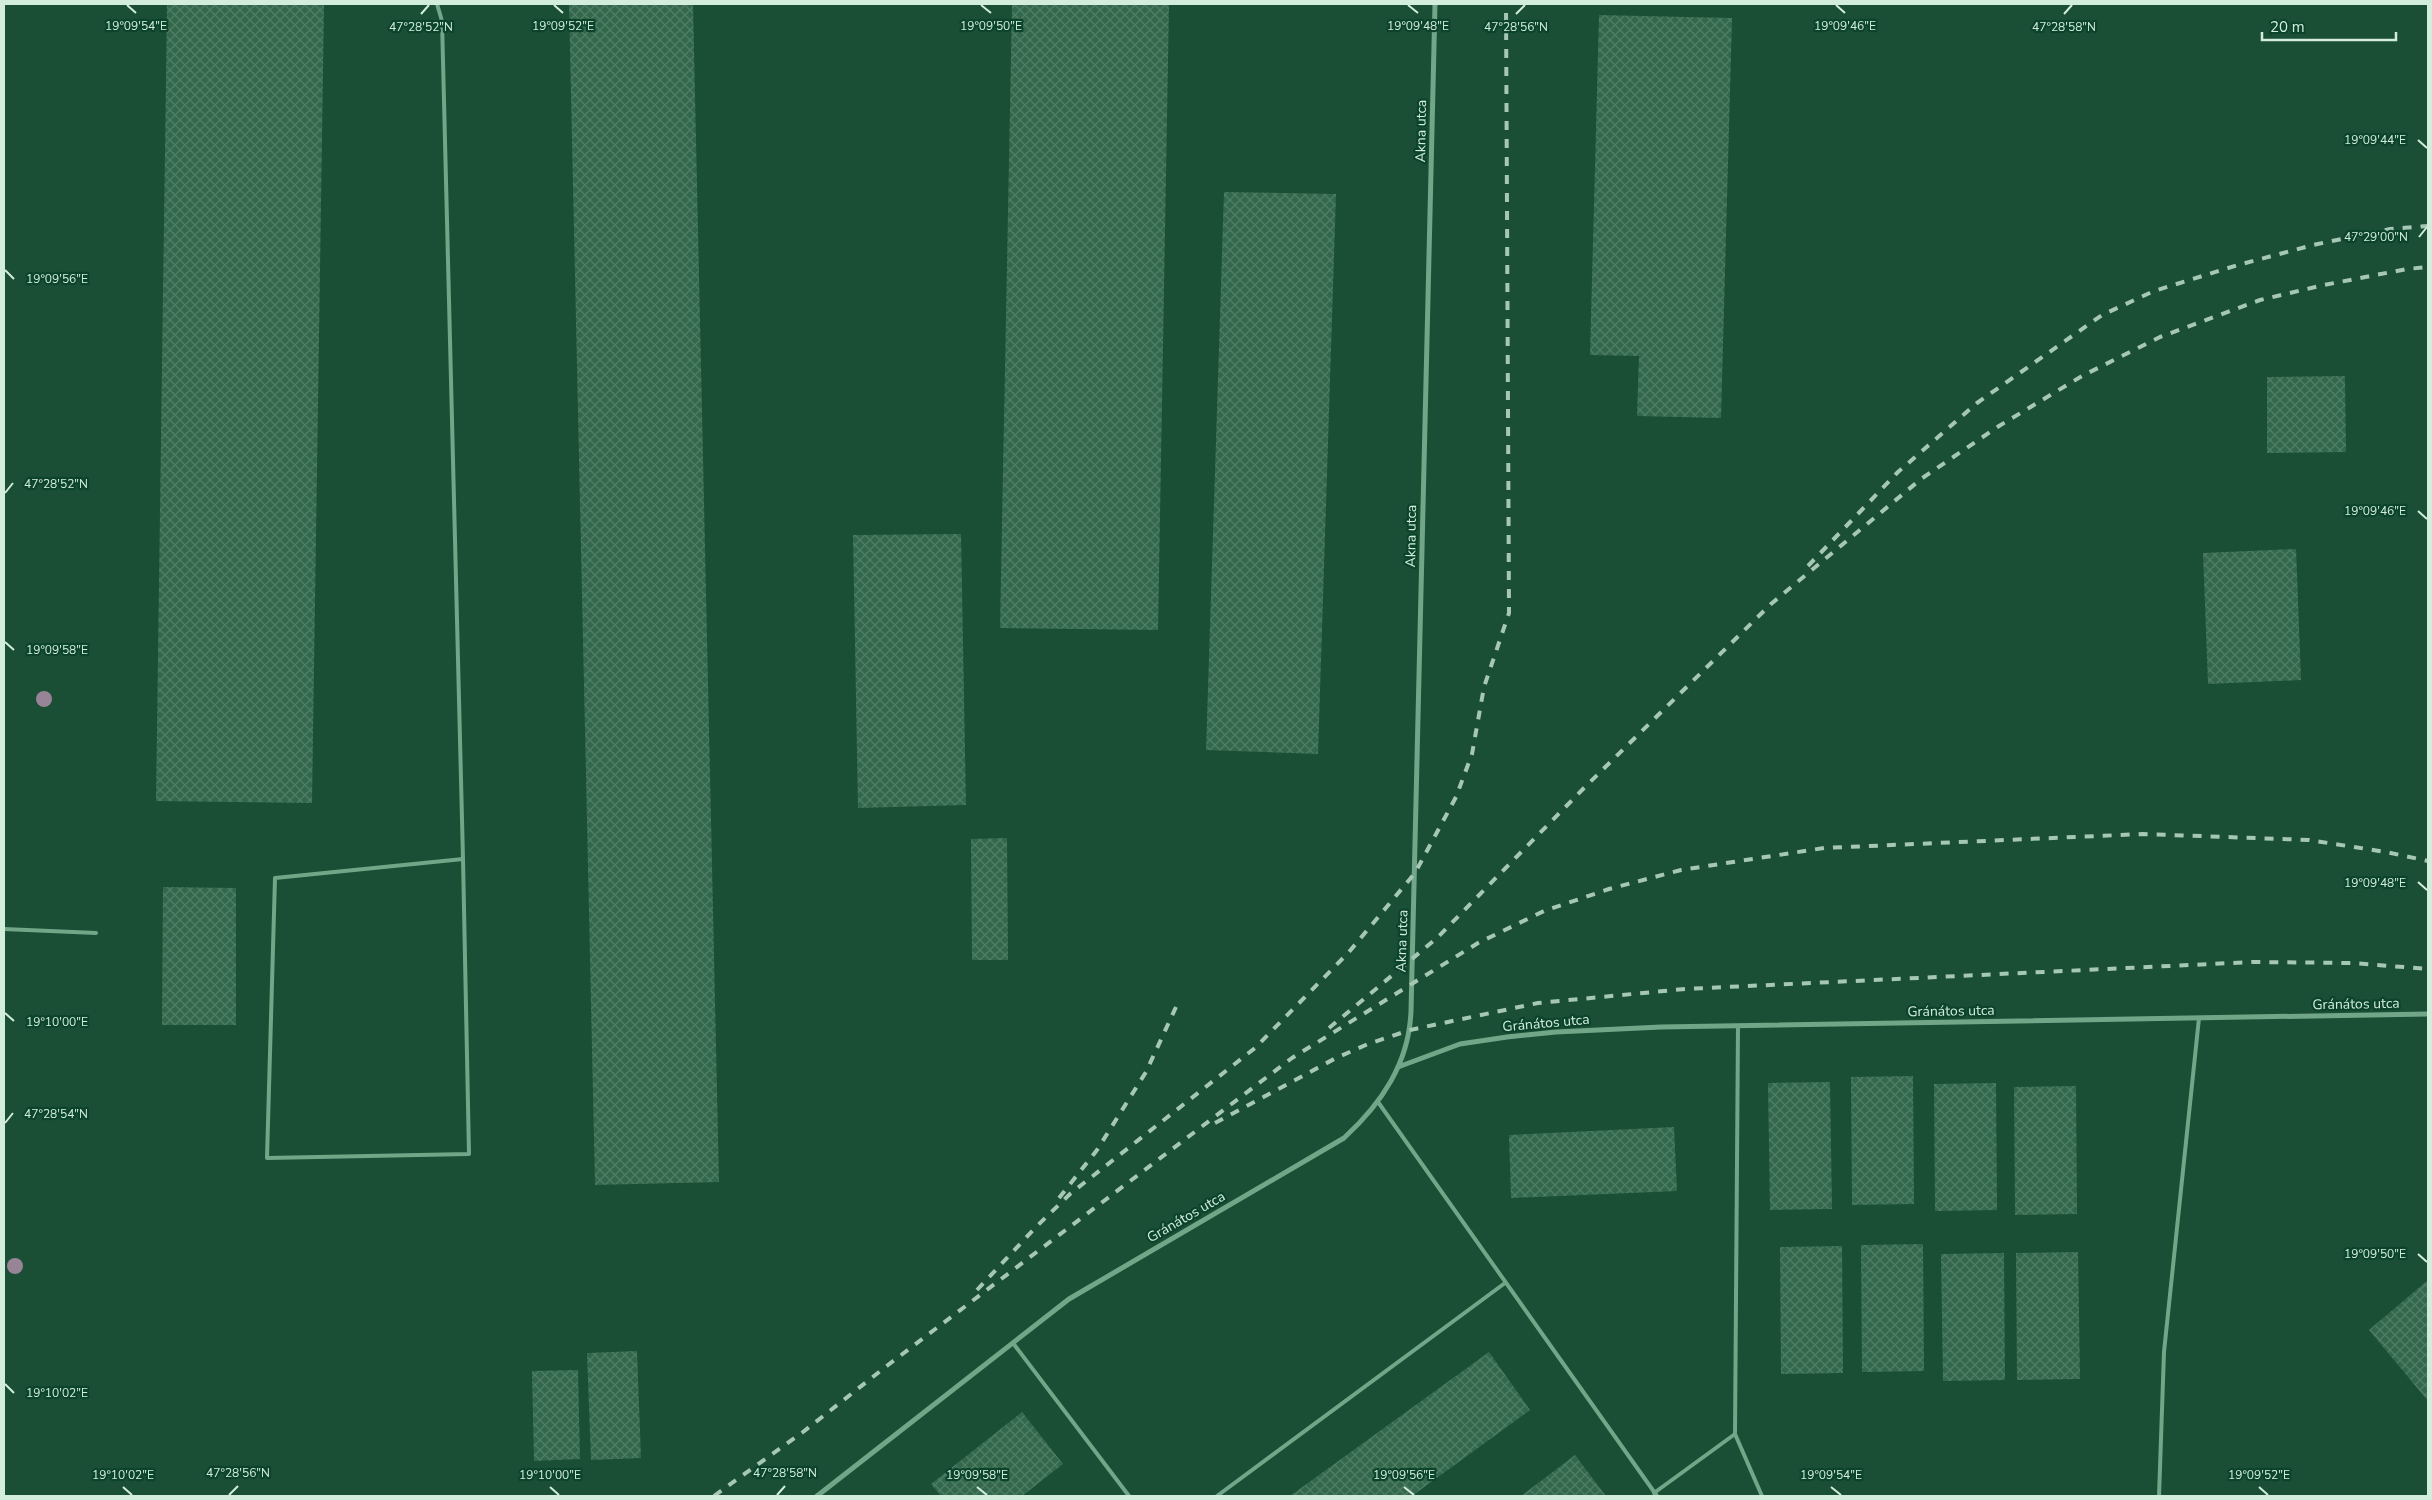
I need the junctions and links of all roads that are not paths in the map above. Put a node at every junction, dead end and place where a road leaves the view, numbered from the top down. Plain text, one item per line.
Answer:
1 (437, 4) edge
2 (1435, 4) edge
3 (464, 859) junction
4 (4, 930) edge
5 (96, 933) dead end
6 (2428, 1014) edge
7 (2199, 1018) junction
8 (1738, 1026) junction
9 (1398, 1067) junction
10 (1378, 1102) junction
11 (1505, 1283) junction
12 (1014, 1342) junction
13 (1735, 1434) junction
14 (1655, 1495) edge
15 (817, 1496) edge
16 (1129, 1496) edge
17 (1217, 1496) edge
18 (1762, 1496) edge
19 (2159, 1496) edge

1 - 3 lane
2 - 9 street, Akna utca
3 - 3 lane
4 - 5 lane
6 - 7 street, Gránátos utca
7 - 8 street, Gránátos utca
7 - 19 lane
8 - 9 street, Gránátos utca
8 - 13 lane
9 - 10 street, Gránátos utca
10 - 11 lane
10 - 12 street, Gránátos utca
11 - 14 lane
11 - 17 lane
12 - 15 street, Gránátos utca
12 - 16 lane
13 - 14 lane
13 - 18 lane

